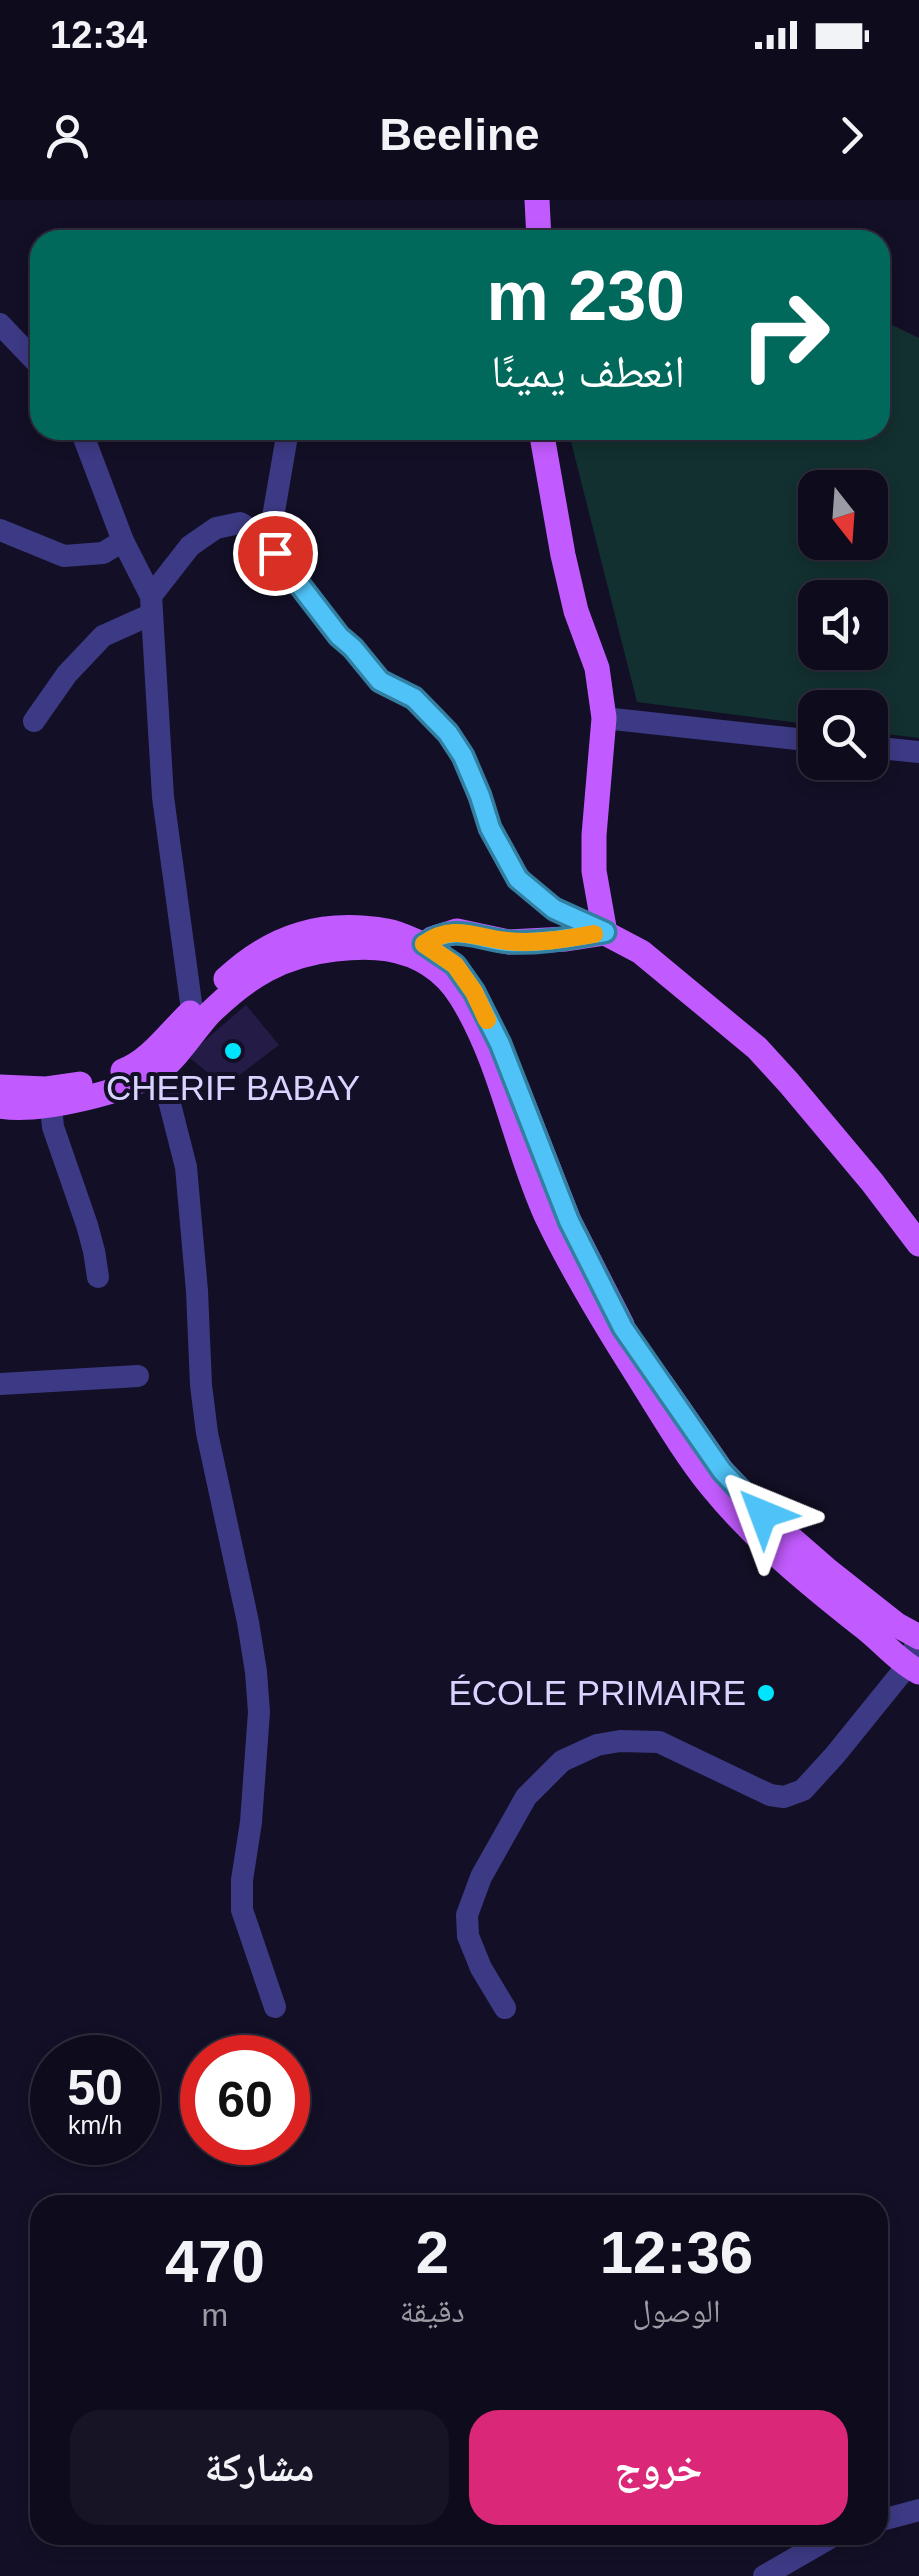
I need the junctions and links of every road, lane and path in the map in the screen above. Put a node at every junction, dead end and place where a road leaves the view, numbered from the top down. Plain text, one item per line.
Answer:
1 (537, 200) edge
2 (538, 230) edge
3 (0, 324) edge
4 (30, 356) edge
5 (85, 440) edge
6 (286, 440) edge
7 (543, 440) edge
8 (0, 530) edge
9 (262, 536) junction
10 (123, 540) junction
11 (152, 605) junction
12 (604, 718) junction
13 (34, 720) dead end
14 (798, 739) edge
15 (888, 749) edge
16 (919, 752) edge
17 (605, 932) junction
18 (424, 944) junction
19 (192, 1010) junction
20 (161, 1069) junction
21 (0, 1087) edge
22 (0, 1106) edge
23 (51, 1106) junction
24 (919, 1244) edge
25 (98, 1277) dead end
26 (138, 1376) dead end
27 (0, 1384) edge
28 (919, 1637) edge
29 (913, 1670) edge
30 (276, 2008) dead end
31 (505, 2008) dead end
32 (919, 2510) edge
33 (888, 2518) edge
34 (818, 2545) edge
35 (764, 2576) edge

1 - 2 main road
3 - 4 street
5 - 10 street
6 - 9 street
7 - 12 main road
8 - 10 street
9 - 11 street
9 - 17 street
10 - 11 street
11 - 13 street
11 - 19 street
12 - 14 street
12 - 17 main road
15 - 16 street
17 - 18 main road
17 - 24 main road
18 - 19 main road
18 - 28 main road
19 - 21 main road
20 - 23 main road
20 - 29 main road
20 - 30 street
22 - 23 main road
23 - 25 street
26 - 27 street
28 - 29 street
29 - 31 street
32 - 33 street
34 - 35 street

